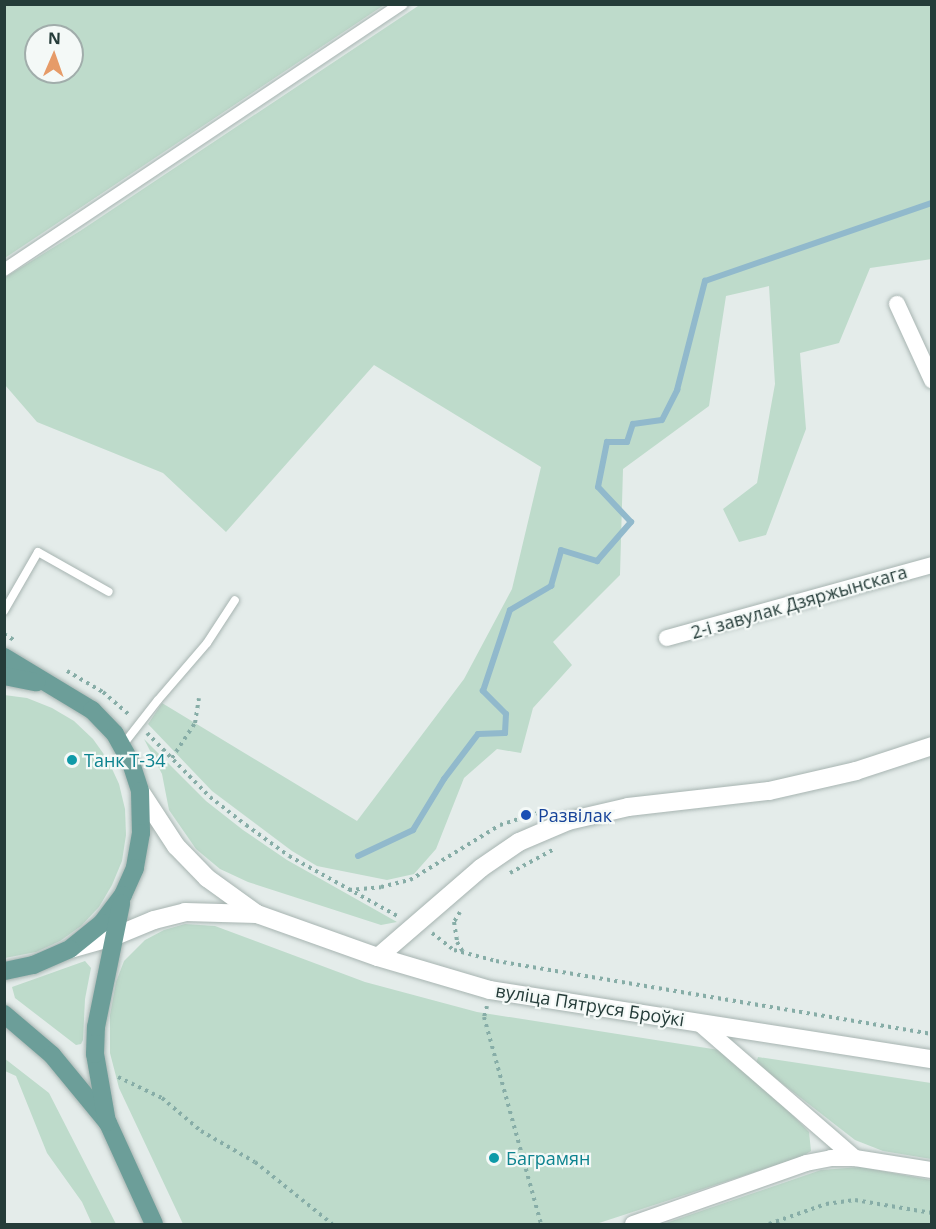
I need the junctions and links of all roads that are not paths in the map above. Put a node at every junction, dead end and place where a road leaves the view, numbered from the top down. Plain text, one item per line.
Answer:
1 (402, 4) edge
2 (4, 270) edge
3 (897, 303) dead end
4 (932, 380) edge
5 (932, 565) edge
6 (109, 592) dead end
7 (235, 600) dead end
8 (4, 610) edge
9 (667, 638) dead end
10 (4, 657) edge
11 (4, 676) edge
12 (60, 690) junction
13 (932, 746) edge
14 (122, 747) junction
15 (140, 790) junction
16 (123, 895) junction
17 (257, 914) junction
18 (113, 937) junction
19 (70, 949) junction
20 (378, 957) junction
21 (4, 971) edge
22 (4, 1014) edge
23 (699, 1023) junction
24 (932, 1059) edge
25 (108, 1124) junction
26 (855, 1158) junction
27 (932, 1170) edge
28 (154, 1224) edge
29 (633, 1224) edge

1 - 2 street
3 - 4 street
5 - 9 street, 2-і завулак Дзяржынскага
6 - 8 lane
7 - 14 lane
10 - 12 main road
11 - 12 main road
12 - 14 main road
13 - 20 main road
14 - 15 main road
15 - 16 main road
15 - 17 main road, вуліца Пятруся Броўкі
16 - 18 main road
16 - 19 main road
17 - 18 main road, вуліца Пятруся Броўкі
17 - 20 main road, вуліца Пятруся Броўкі
18 - 19 main road, вуліца Пятруся Броўкі
18 - 25 main road
19 - 21 main road
20 - 23 main road, вуліца Пятруся Броўкі
22 - 25 main road
23 - 24 main road, вуліца Пятруся Броўкі
23 - 26 street
25 - 28 main road
26 - 27 street
26 - 29 street

